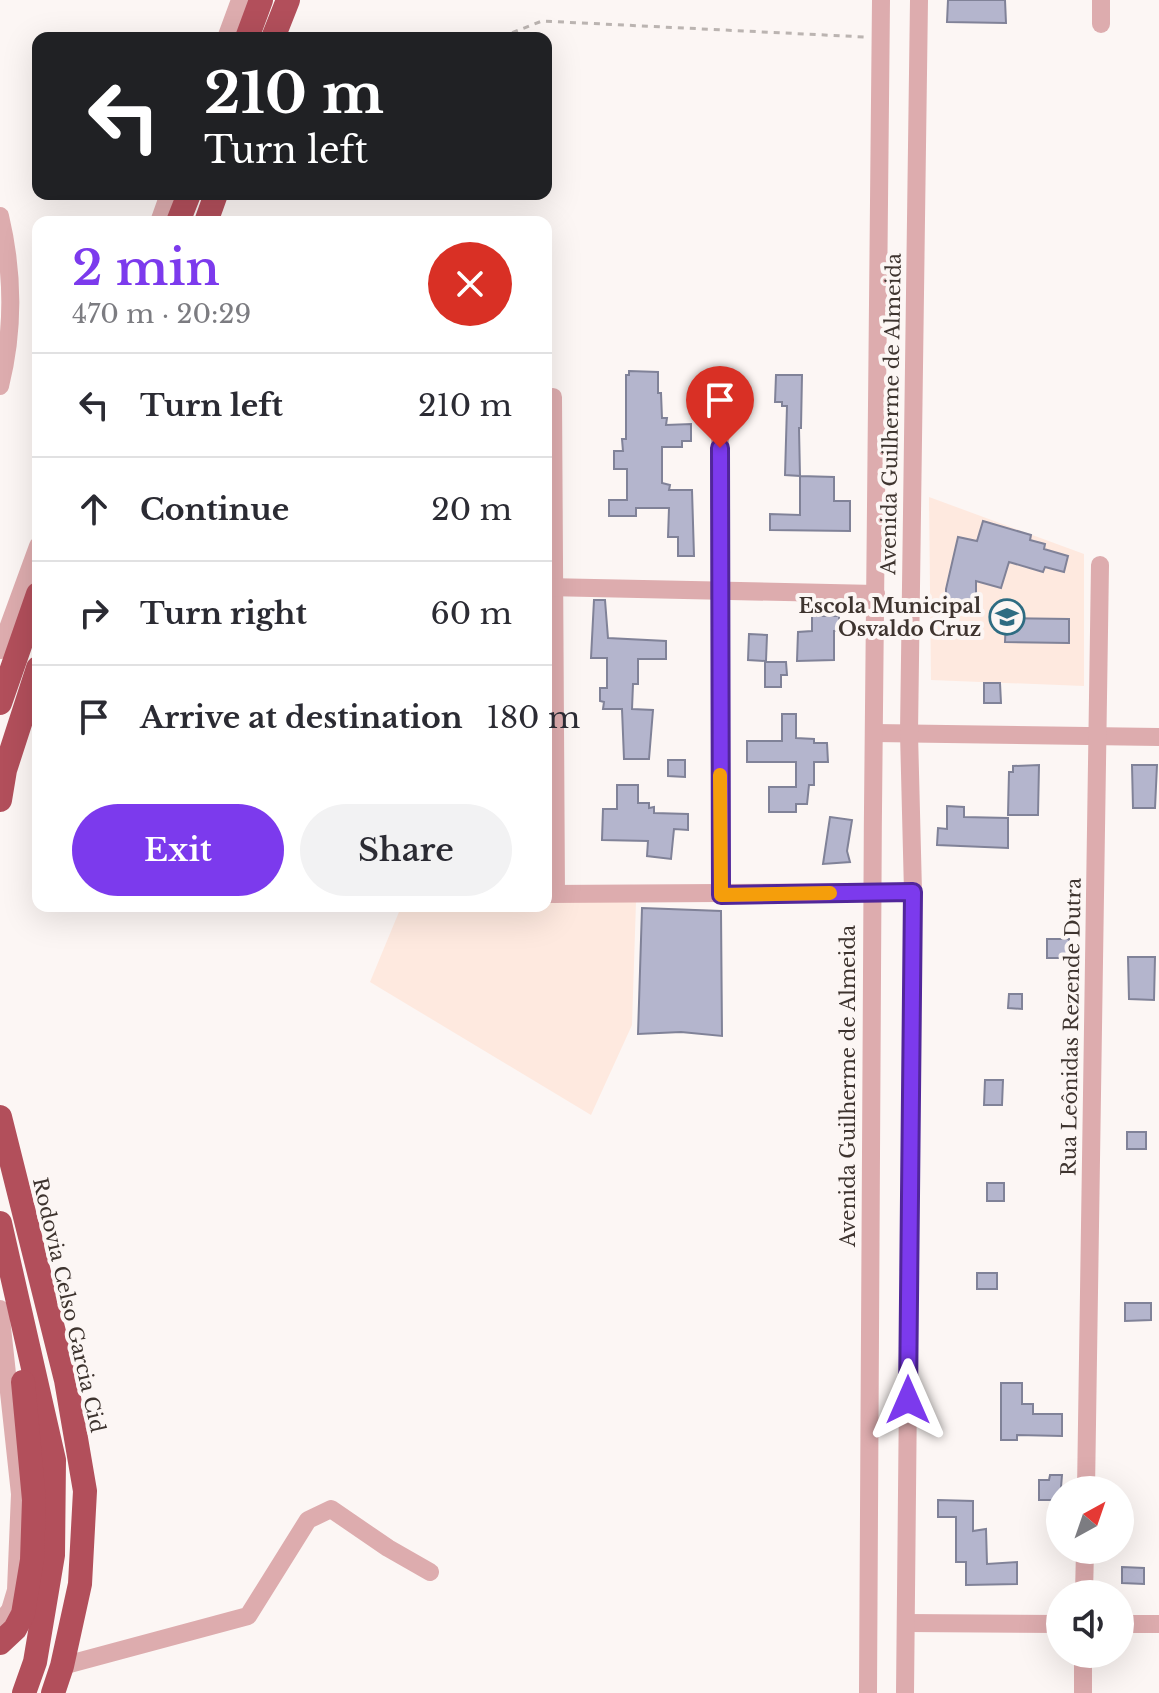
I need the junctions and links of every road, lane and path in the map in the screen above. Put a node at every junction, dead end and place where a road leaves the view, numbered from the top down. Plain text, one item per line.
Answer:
1 (240, 0) edge
2 (261, 0) edge
3 (288, 0) edge
4 (881, 0) edge
5 (919, 0) edge
6 (1101, 0) edge
7 (1101, 24) dead end
8 (228, 32) edge
9 (249, 32) edge
10 (275, 32) edge
11 (514, 32) edge
12 (881, 38) junction
13 (0, 216) edge
14 (878, 316) junction
15 (915, 317) junction
16 (0, 386) edge
17 (720, 391) dead end
18 (553, 397) dead end
19 (552, 460) edge
20 (32, 562) edge
21 (1100, 565) dead end
22 (552, 587) edge
23 (719, 591) junction
24 (876, 594) junction
25 (32, 611) edge
26 (0, 650) edge
27 (32, 687) edge
28 (0, 703) edge
29 (875, 733) junction
30 (909, 733) junction
31 (1098, 735) junction
32 (1159, 737) edge
33 (0, 800) edge
34 (872, 892) junction
35 (913, 892) junction
36 (552, 894) edge
37 (721, 895) junction
38 (0, 1117) edge
39 (0, 1223) edge
40 (13, 1280) junction
41 (0, 1309) edge
42 (1086, 1476) edge
43 (430, 1572) dead end
44 (0, 1622) edge
45 (906, 1623) junction
46 (1046, 1624) edge
47 (1134, 1624) edge
48 (1159, 1624) edge
49 (0, 1643) edge
50 (62, 1666) junction
51 (1083, 1668) edge
52 (24, 1693) edge
53 (53, 1693) edge
54 (868, 1693) edge
55 (905, 1693) edge
56 (1083, 1693) edge

1 - 8 street
2 - 9 highway
3 - 10 highway
4 - 12 street, Avenida Guilherme de Almeida
5 - 15 street, Avenida Guilherme de Almeida
6 - 7 street
11 - 12 path
12 - 14 street, Avenida Guilherme de Almeida
13 - 16 street
14 - 15 street
14 - 24 street, Avenida Guilherme de Almeida
15 - 30 street, Avenida Guilherme de Almeida
17 - 23 street
18 - 19 street
20 - 26 street
21 - 31 street, Rua Leônidas Rezende Dutra
22 - 23 street
23 - 24 street
23 - 37 street
24 - 29 street, Avenida Guilherme de Almeida
25 - 28 highway
27 - 33 highway
29 - 30 street
29 - 34 street, Avenida Guilherme de Almeida
30 - 31 street
30 - 35 street, Avenida Guilherme de Almeida
31 - 32 street
31 - 42 street, Rua Leônidas Rezende Dutra
34 - 35 street
34 - 37 street
34 - 54 street, Avenida Guilherme de Almeida
35 - 45 street, Avenida Guilherme de Almeida
36 - 37 street
38 - 50 highway, Rodovia Celso Garcia Cid
39 - 40 highway
40 - 49 highway
40 - 52 highway
41 - 44 street
43 - 50 street
45 - 46 street
45 - 55 street, Avenida Guilherme de Almeida
47 - 48 street
50 - 53 highway, Rodovia Celso Garcia Cid
51 - 56 street

